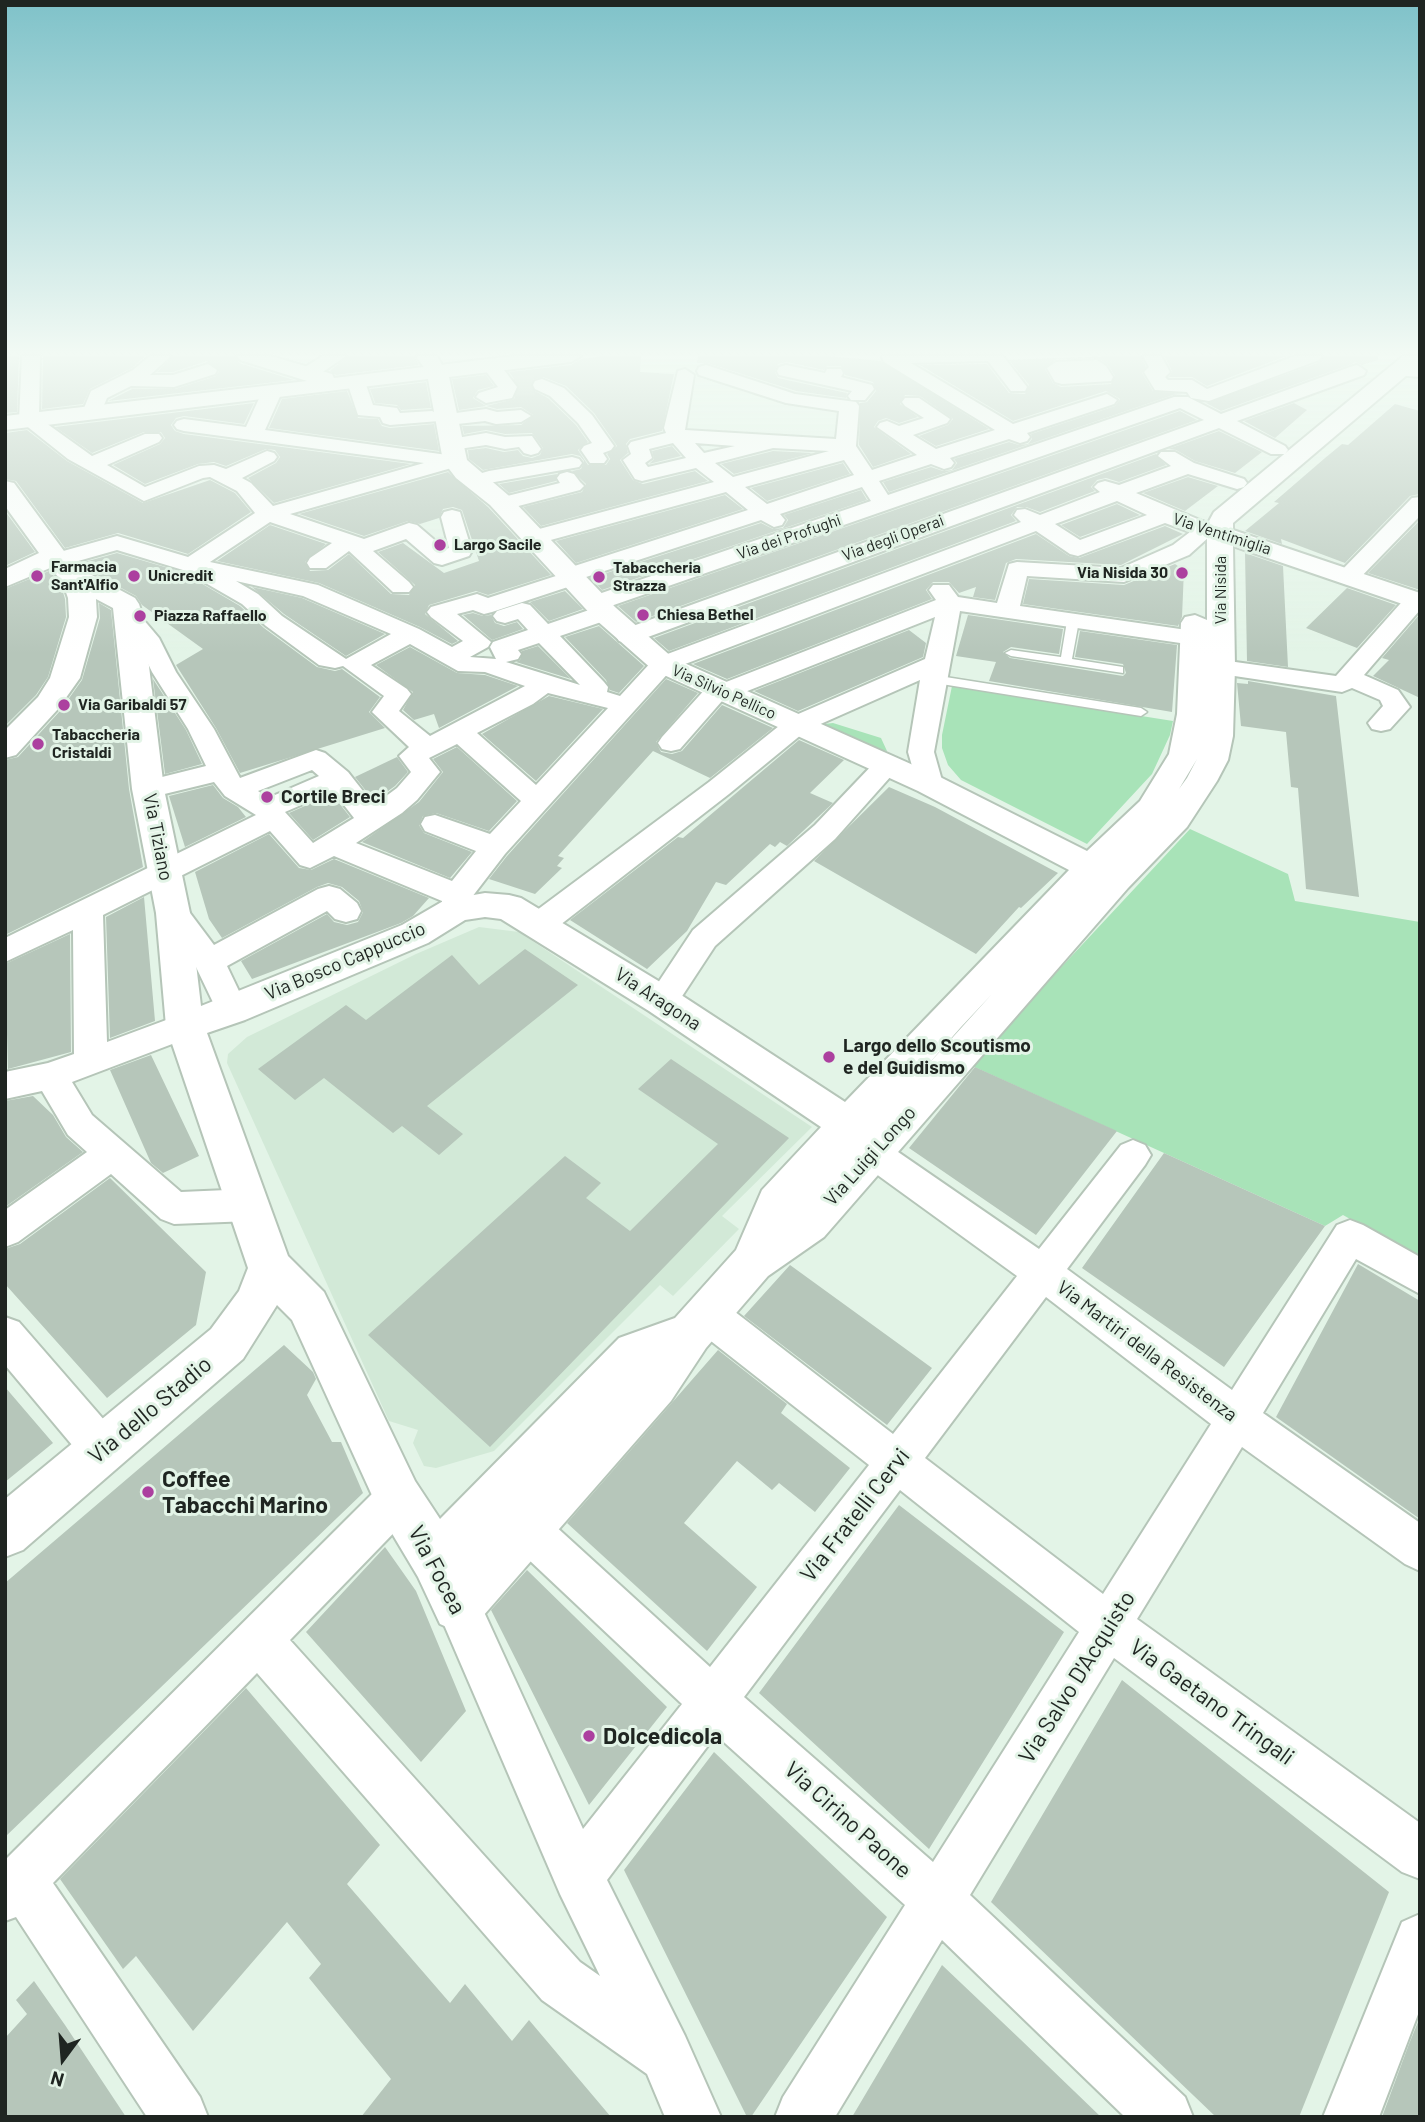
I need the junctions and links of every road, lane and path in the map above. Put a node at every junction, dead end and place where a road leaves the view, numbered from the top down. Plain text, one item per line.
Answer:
1 (77, 455) edge
2 (112, 455) edge
3 (419, 455) edge
4 (451, 455) edge
5 (462, 455) edge
6 (594, 455) edge
7 (641, 455) edge
8 (698, 455) edge
9 (719, 455) edge
10 (836, 455) edge
11 (851, 455) edge
12 (931, 455) joint
13 (1023, 455) edge
14 (1050, 455) edge
15 (1125, 455) edge
16 (1166, 455) edge
17 (1272, 455) edge
18 (1298, 455) edge
19 (267, 457) dead end
20 (597, 459) dead end
21 (699, 460) junction
22 (453, 461) junction
23 (91, 464) junction
24 (1187, 467) junction
25 (1077, 472) junction
26 (965, 476) junction
27 (489, 477) dead end
28 (866, 477) junction
29 (227, 478) junction
30 (1237, 483) junction
31 (728, 485) junction
32 (5, 488) edge
33 (1117, 494) junction
34 (533, 496) junction
35 (1000, 499) junction
36 (1420, 503) edge
37 (495, 505) junction
38 (883, 505) junction
39 (374, 506) dead end
40 (636, 510) junction
41 (762, 511) junction
42 (268, 514) junction
43 (562, 515) dead end
44 (1165, 515) junction
45 (452, 517) junction
46 (1038, 523) junction
47 (412, 532) junction
48 (1207, 533) junction
49 (794, 535) junction
50 (902, 535) junction
51 (351, 537) junction
52 (536, 537) junction
53 (673, 541) junction
54 (829, 561) junction
55 (318, 563) dead end
56 (61, 564) junction
57 (191, 565) junction
58 (705, 566) junction
59 (924, 567) junction
60 (571, 576) junction
61 (1348, 577) junction
62 (5, 579) edge
63 (401, 586) dead end
64 (865, 588) junction
65 (738, 594) junction
66 (1418, 601) edge
67 (950, 603) junction
68 (600, 608) junction
69 (1007, 611) junction
70 (505, 616) dead end
71 (906, 619) junction
72 (1073, 621) junction
73 (774, 623) junction
74 (131, 632) junction
75 (545, 633) junction
76 (411, 634) junction
77 (628, 636) junction
78 (1194, 638) junction
79 (1011, 653) dead end
80 (506, 655) dead end
81 (814, 656) junction
82 (452, 657) junction
83 (345, 662) junction
84 (937, 662) junction
85 (1066, 662) junction
86 (663, 664) junction
87 (1221, 667) junction
88 (1119, 670) dead end
89 (1348, 677) junction
90 (544, 684) junction
91 (720, 692) junction
92 (593, 696) junction
93 (625, 705) junction
94 (1141, 712) dead end
95 (1381, 723) dead end
96 (798, 724) junction
97 (458, 732) junction
98 (671, 743) dead end
99 (5, 748) edge
100 (427, 748) junction
101 (887, 766) junction
102 (338, 778) junction
103 (225, 780) junction
104 (929, 784) junction
105 (148, 789) junction
106 (538, 801) junction
107 (265, 818) junction
108 (368, 821) junction
109 (435, 824) dead end
110 (337, 846) junction
111 (495, 847) junction
112 (164, 872) junction
113 (1104, 873) junction
114 (457, 902) junction
115 (337, 904) dead end
116 (88, 910) junction
117 (173, 913) junction
118 (540, 924) junction
119 (5, 951) edge
120 (209, 962) junction
121 (662, 1001) junction
122 (232, 1010) junction
123 (186, 1026) junction
124 (91, 1060) junction
125 (51, 1076) junction
126 (5, 1086) edge
127 (861, 1139) junction
128 (1133, 1155) dead end
129 (100, 1163) junction
130 (250, 1205) junction
131 (5, 1231) edge
132 (270, 1268) junction
133 (1042, 1273) junction
134 (1420, 1277) edge
135 (698, 1324) junction
136 (5, 1335) edge
137 (1237, 1419) junction
138 (103, 1450) junction
139 (897, 1462) junction
140 (398, 1498) junction
141 (526, 1528) junction
142 (5, 1532) edge
143 (1420, 1549) edge
144 (436, 1559) junction
145 (458, 1606) junction
146 (1108, 1626) junction
147 (258, 1639) junction
148 (712, 1700) junction
149 (1420, 1854) edge
150 (578, 1876) junction
151 (13, 1888) edge
152 (938, 1900) junction
153 (1420, 1940) edge
154 (666, 2055) junction
155 (180, 2117) edge
156 (693, 2117) edge
157 (803, 2117) edge
158 (1165, 2117) edge
159 (1351, 2117) edge

1 - 23 street
2 - 23 street
3 - 22 street
4 - 22 street
5 - 22 street
6 - 20 street
7 - 21 street
8 - 21 street
9 - 21 street
10 - 31 street
11 - 28 street
12 - 26 street
12 - 28 street
13 - 26 street, Via dei Profughi
14 - 25 street, Via Ventimiglia
15 - 25 street, Via degli Operai
16 - 24 street
17 - 30 street, Via Nisida
18 - 48 street, Via Nisida
19 - 29 street
21 - 31 street
22 - 37 street, Via Silvio Pellico
22 - 39 street
22 - 42 street
23 - 29 street
24 - 30 street
24 - 33 street
25 - 33 street, Via Ventimiglia
25 - 35 street, Via degli Operai
26 - 35 street
26 - 38 street, Via dei Profughi
27 - 34 street
28 - 38 street
28 - 41 street
29 - 42 street
30 - 48 street, Via Nisida
31 - 40 street
31 - 41 street
32 - 56 street
33 - 44 street, Via Ventimiglia
33 - 46 street
34 - 37 street
34 - 43 street
35 - 46 street
35 - 50 street, Via degli Operai
36 - 61 street
37 - 45 street
37 - 52 street, Via Silvio Pellico
38 - 49 street, Via dei Profughi
38 - 50 street
40 - 52 street
40 - 53 street
41 - 49 street
41 - 53 street
42 - 51 street
42 - 57 street
44 - 46 street
44 - 48 street, Via Ventimiglia
45 - 47 street
45 - 47 street
46 - 59 street
47 - 51 street
48 - 61 street, Via Ventimiglia
48 - 69 street
48 - 78 street, Via Nisida
48 - 87 street, Via Nisida
49 - 54 street
49 - 58 street, Via dei Profughi
50 - 54 street, Via degli Operai
50 - 59 street
51 - 55 street
51 - 63 street
52 - 60 street, Via Silvio Pellico
53 - 58 street
53 - 60 street
54 - 64 street
54 - 65 street, Via degli Operai
56 - 57 street
56 - 62 street
56 - 74 street
56 - 99 street
57 - 76 street
57 - 83 street
58 - 65 street
58 - 68 street, Via dei Profughi
59 - 64 street
59 - 67 street
60 - 68 street, Via Silvio Pellico
60 - 82 street
61 - 66 street, Via Ventimiglia
64 - 71 street
64 - 73 street
65 - 73 street
65 - 77 street, Via degli Operai
66 - 89 street
67 - 69 street
67 - 71 street
67 - 84 street
68 - 75 street, Via dei Profughi
68 - 77 street, Via Silvio Pellico
69 - 72 street
70 - 75 street
71 - 81 street
71 - 84 street
72 - 78 street
72 - 85 lane
73 - 81 street
73 - 86 street
74 - 103 street
74 - 105 street, Via Tiziano
75 - 80 street, Via dei Profughi
75 - 92 street
76 - 82 street
76 - 83 street
77 - 86 street, Via Silvio Pellico
78 - 113 street, Via Nisida
79 - 85 lane
81 - 91 street
82 - 90 street
83 - 100 street
84 - 94 lane
84 - 96 street
84 - 104 street
85 - 88 lane
86 - 91 street, Via Silvio Pellico
86 - 93 street, Via Bosco Cappuccio
87 - 89 street
87 - 113 street, Via Nisida
89 - 95 street
90 - 92 street
90 - 97 street
91 - 96 street, Via Silvio Pellico
91 - 98 street
92 - 93 street
93 - 106 street, Via Bosco Cappuccio
96 - 101 street, Via Silvio Pellico
96 - 118 street
97 - 100 street
97 - 106 street
100 - 108 street
101 - 104 street, Via Silvio Pellico
101 - 121 street
102 - 103 street
102 - 107 street
102 - 108 street
103 - 105 street
103 - 107 street
104 - 113 street, Via Silvio Pellico
105 - 112 street, Via Tiziano
106 - 111 street, Via Bosco Cappuccio
107 - 110 street
107 - 112 street
108 - 110 street
109 - 111 street
110 - 114 street
111 - 114 street, Via Bosco Cappuccio
112 - 116 street
112 - 117 street, Via Tiziano
113 - 127 street, Via Luigi Longo
114 - 118 street, Via Aragona
114 - 122 street, Via Bosco Cappuccio
115 - 120 street
116 - 119 street
116 - 124 street
117 - 120 street
117 - 123 street, Via Tiziano
118 - 121 street, Via Aragona
120 - 122 street
121 - 127 street, Via Aragona
122 - 123 street, Via Bosco Cappuccio
123 - 124 street, Via Bosco Cappuccio
123 - 130 street, Via Focea
124 - 125 street, Via Bosco Cappuccio
125 - 126 street, Via Bosco Cappuccio
125 - 129 street
127 - 133 street, Via Martiri della Resistenza
127 - 135 street, Via Luigi Longo
128 - 133 street, Via Fratelli Cervi
129 - 130 street
129 - 131 street
130 - 132 street, Via Focea
132 - 138 street, Via dello Stadio
132 - 140 street, Via Focea
133 - 137 street, Via Martiri della Resistenza
133 - 139 street, Via Fratelli Cervi
134 - 137 street, Via Salvo D'Acquisto
135 - 139 street, Via Gaetano Tringali
135 - 141 street, Via Luigi Longo
135 - 144 street
136 - 138 street
137 - 143 street, Via Martiri della Resistenza
137 - 146 street, Via Salvo D'Acquisto
138 - 142 street, Via dello Stadio
139 - 146 street, Via Gaetano Tringali
139 - 148 street, Via Fratelli Cervi
140 - 144 street, Via Focea
140 - 147 street
141 - 145 street, Via Luigi Longo
141 - 148 street, Via Cirino Paone
144 - 145 street, Via Focea
145 - 150 street, Via Focea
146 - 149 street, Via Gaetano Tringali
146 - 152 street, Via Salvo D'Acquisto
147 - 151 street
147 - 154 street
148 - 150 street, Via Fratelli Cervi
148 - 152 street, Via Cirino Paone
150 - 154 street, Via Focea
151 - 155 street
152 - 157 street, Via Salvo D'Acquisto
152 - 158 street, Via Cirino Paone
153 - 159 street
154 - 156 street, Via Focea

